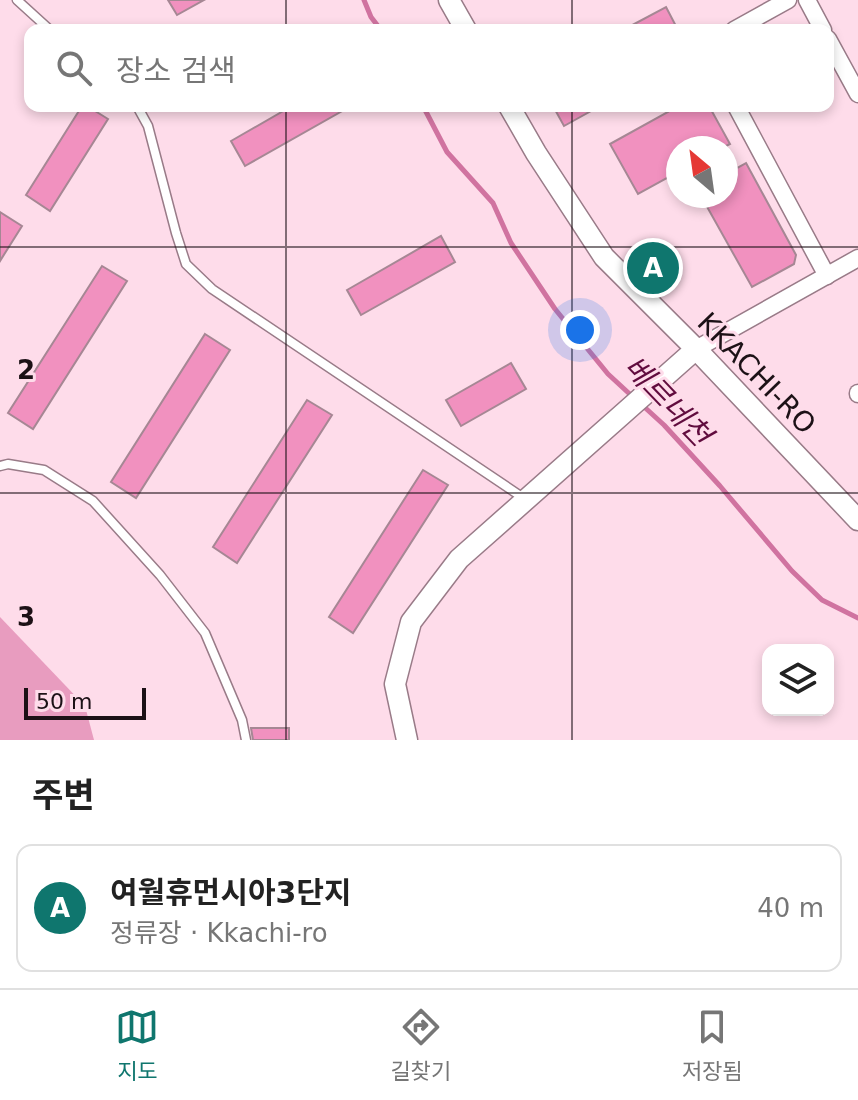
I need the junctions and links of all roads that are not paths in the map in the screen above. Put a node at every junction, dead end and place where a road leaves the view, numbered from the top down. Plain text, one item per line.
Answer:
1 (17, 0) edge
2 (449, 0) edge
3 (788, 0) edge
4 (807, 0) edge
5 (43, 24) edge
6 (463, 24) edge
7 (745, 24) edge
8 (820, 24) edge
9 (834, 50) edge
10 (857, 91) edge
11 (140, 112) edge
12 (512, 112) edge
13 (739, 112) edge
14 (858, 258) edge
15 (827, 276) junction
16 (696, 349) junction
17 (0, 466) edge
18 (526, 500) junction
19 (858, 520) edge
20 (246, 740) edge
21 (407, 740) edge

1 - 5 lane
2 - 6 street
3 - 7 street
4 - 8 street
9 - 10 street
11 - 18 lane
12 - 16 street, KKACHI-RO
13 - 15 street
14 - 15 street
15 - 16 street
16 - 18 street
16 - 19 street, KKACHI-RO
17 - 20 lane
18 - 21 street

